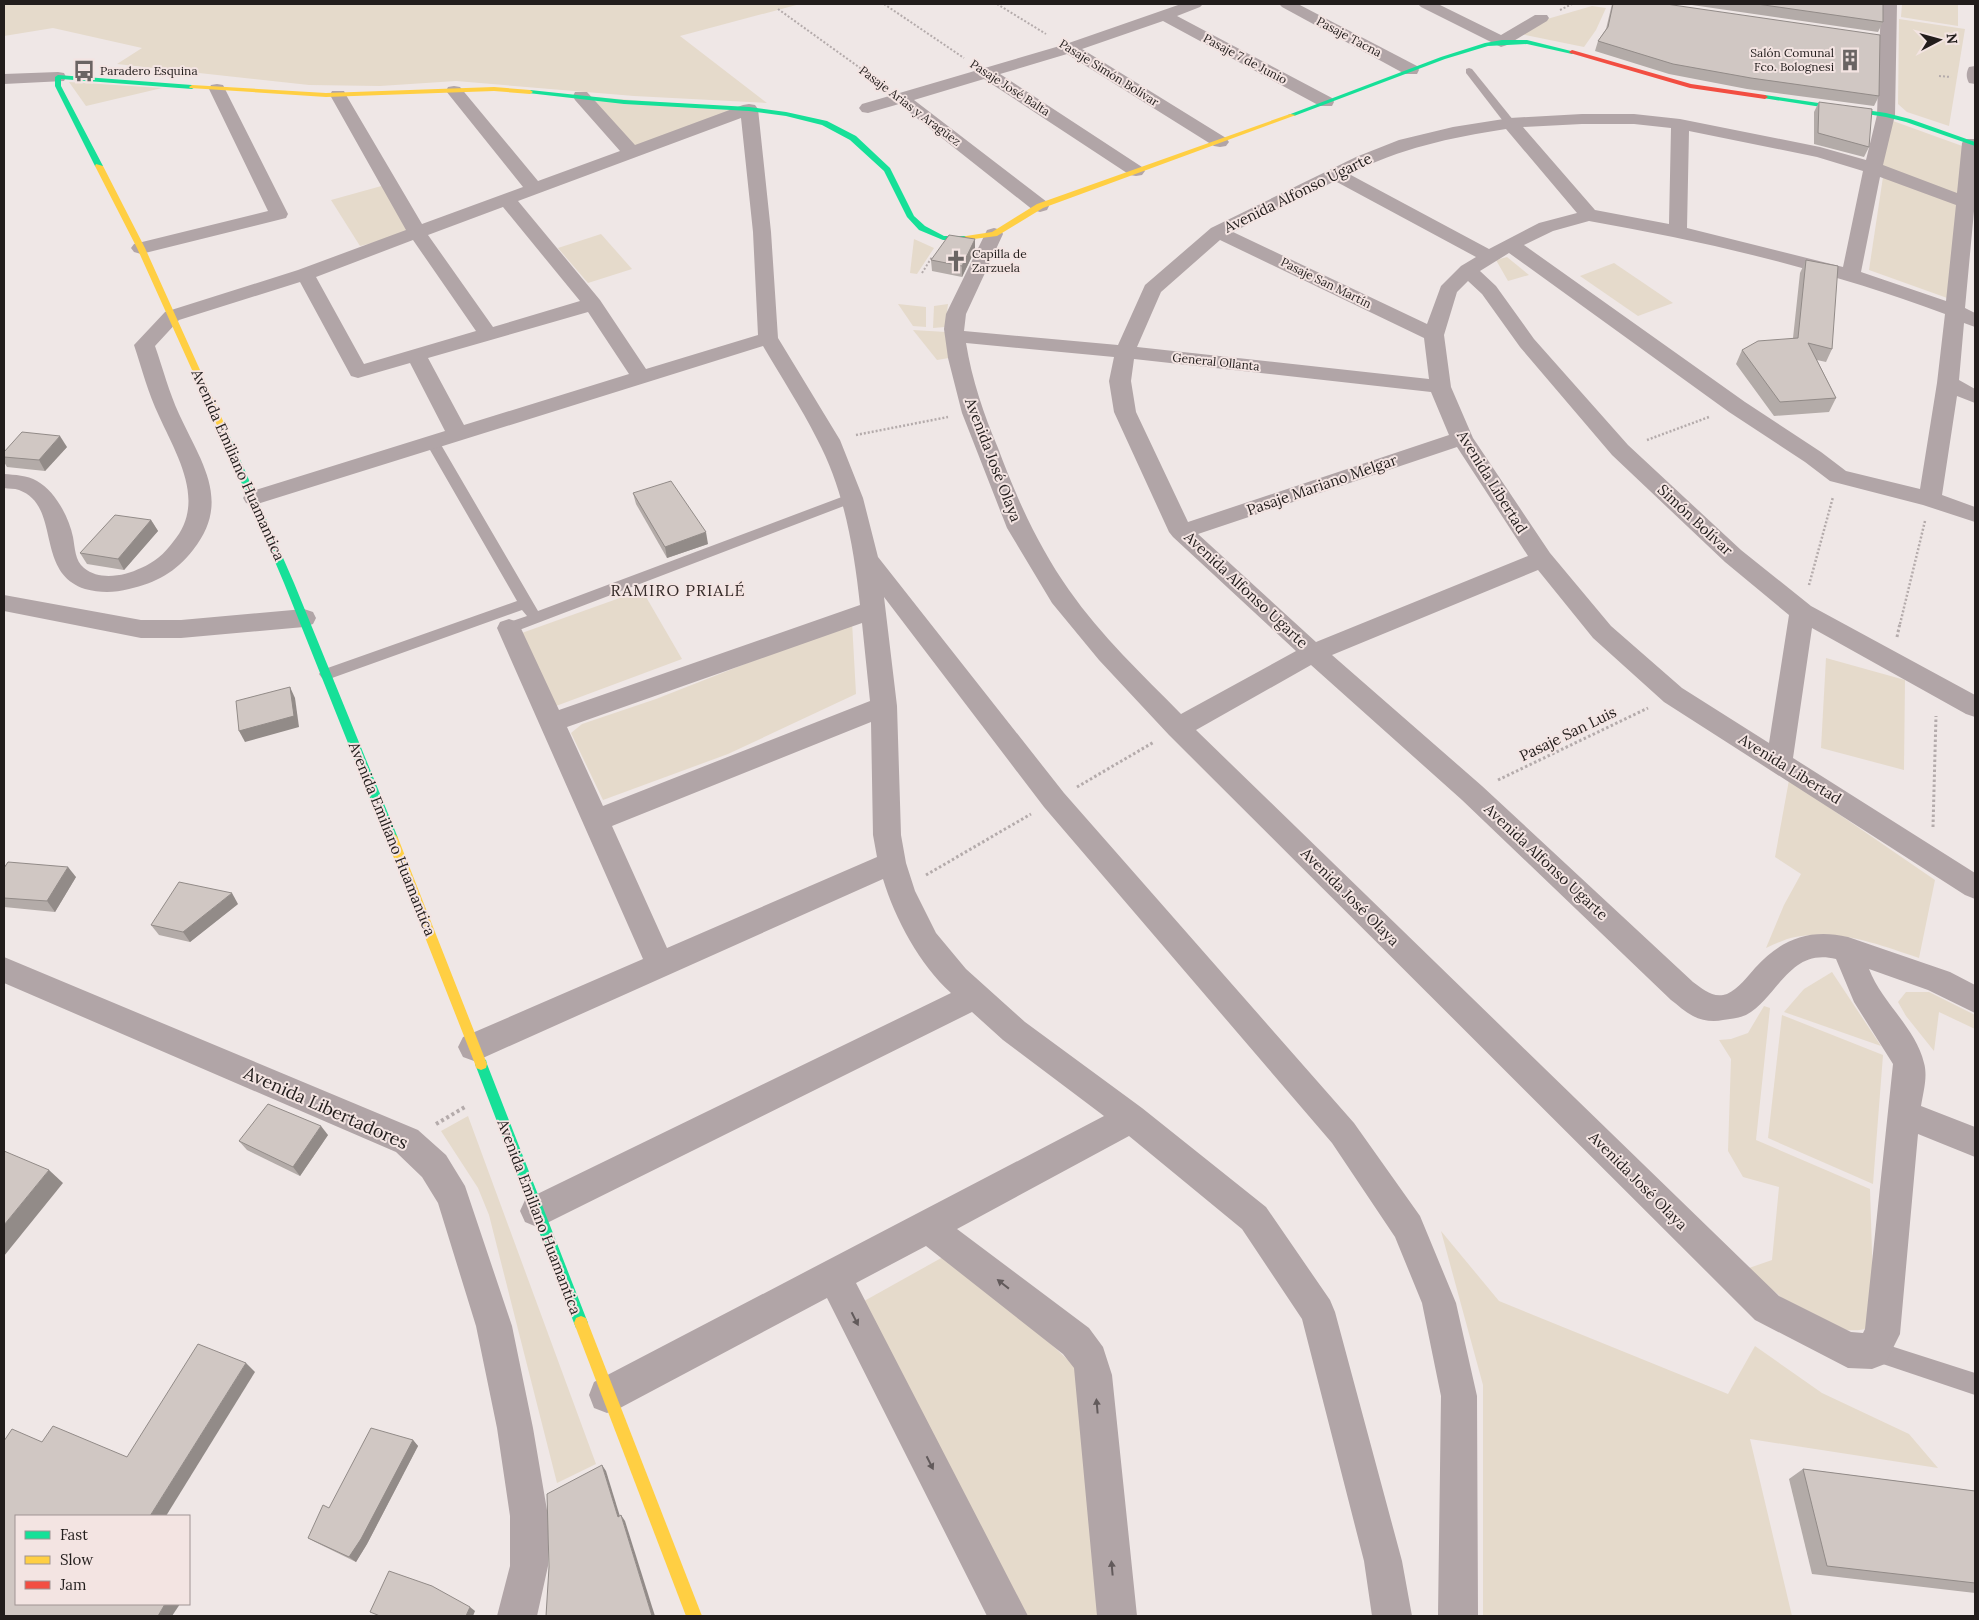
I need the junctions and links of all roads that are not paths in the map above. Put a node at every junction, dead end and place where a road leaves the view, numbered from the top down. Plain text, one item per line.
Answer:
1 (1195, 4) edge
2 (1287, 4) edge
3 (1426, 4) edge
4 (1889, 4) edge
5 (1164, 15) junction
6 (1541, 18) dead end
7 (1868, 37) edge
8 (1888, 40) junction
9 (1502, 42) junction
10 (1069, 48) junction
11 (1411, 70) junction
12 (1469, 71) dead end
13 (1975, 71) edge
14 (987, 73) junction
15 (58, 77) junction
16 (9, 79) edge
17 (1975, 79) edge
18 (218, 89) junction
19 (454, 91) junction
20 (338, 95) junction
21 (581, 96) junction
22 (903, 99) junction
23 (1326, 102) junction
24 (868, 108) dead end
25 (749, 109) junction
26 (1886, 115) junction
27 (1510, 124) junction
28 (1680, 124) junction
29 (1220, 142) junction
30 (1973, 144) edge
31 (632, 153) junction
32 (1873, 168) junction
33 (1136, 171) junction
34 (1336, 174) junction
35 (535, 188) junction
36 (507, 199) junction
37 (1970, 204) edge
38 (1040, 206) junction
39 (1589, 215) junction
40 (1678, 231) junction
41 (418, 232) junction
42 (1218, 232) junction
43 (994, 234) junction
44 (1510, 244) junction
45 (141, 248) junction
46 (1488, 256) junction
47 (1468, 270) junction
48 (305, 274) junction
49 (1851, 275) junction
50 (593, 304) junction
51 (1955, 311) junction
52 (172, 316) junction
53 (1975, 320) edge
54 (487, 334) junction
55 (1434, 335) junction
56 (954, 336) junction
57 (768, 338) junction
58 (1125, 352) junction
59 (417, 356) junction
60 (642, 378) junction
61 (1948, 383) junction
62 (1440, 387) junction
63 (1975, 397) edge
64 (458, 435) junction
65 (1462, 438) junction
66 (433, 442) junction
67 (4, 481) edge
68 (254, 498) junction
69 (852, 498) junction
70 (1930, 499) junction
71 (1975, 515) edge
72 (1181, 532) junction
73 (867, 559) junction
74 (1542, 559) junction
75 (526, 603) junction
76 (4, 604) edge
77 (872, 610) junction
78 (1802, 612) junction
79 (304, 618) junction
80 (535, 619) junction
81 (510, 628) joint
82 (1313, 652) junction
83 (327, 674) junction
84 (884, 706) junction
85 (1975, 707) edge
86 (553, 722) junction
87 (1178, 728) junction
88 (1779, 763) junction
89 (595, 821) junction
90 (892, 863) junction
91 (1975, 887) edge
92 (1848, 949) junction
93 (660, 965) junction
94 (4, 970) edge
95 (974, 996) junction
96 (1975, 1000) edge
97 (474, 1047) junction
98 (1904, 1114) junction
99 (1131, 1118) junction
100 (1975, 1142) edge
101 (537, 1211) junction
102 (928, 1227) junction
103 (833, 1276) junction
104 (1872, 1351) junction
105 (1975, 1384) edge
106 (607, 1395) junction
107 (517, 1616) edge
108 (694, 1616) edge
109 (1008, 1616) edge
110 (1117, 1616) edge
111 (1392, 1616) edge
112 (1458, 1616) edge

1 - 5 street
2 - 11 street, Pasaje Tacna
3 - 9 street
4 - 8 street
5 - 10 street
5 - 23 street, Pasaje 7 de Junio
6 - 9 street
7 - 8 street
8 - 26 street
9 - 11 street
9 - 26 street
10 - 14 street
10 - 29 street, Pasaje Simón Bolívar
11 - 23 street
12 - 27 lane
13 - 17 street
14 - 22 street
14 - 33 street, Pasaje José Balta
15 - 16 street
15 - 18 street
15 - 45 street, Avenida Emiliano Huamantica
18 - 20 street
18 - 45 street
19 - 20 street
19 - 21 street
19 - 35 street
20 - 41 street
21 - 25 street
21 - 31 street
22 - 24 street
22 - 38 street, Pasaje Arias y Aragüez
23 - 29 street
25 - 31 street
25 - 43 street
25 - 57 street
26 - 30 street
26 - 32 street
27 - 28 street, Avenida Alfonso Ugarte
27 - 34 street, Avenida Alfonso Ugarte
27 - 39 street
28 - 32 street, Avenida Alfonso Ugarte
28 - 40 street
29 - 33 street
30 - 37 street
31 - 35 street
32 - 37 street, Avenida Alfonso Ugarte
32 - 49 street
33 - 38 street
34 - 42 street, Avenida Alfonso Ugarte
34 - 46 street
35 - 36 street
36 - 41 street
36 - 50 street
37 - 51 street
38 - 43 street
39 - 40 street, Avenida Libertad
39 - 44 street, Avenida Libertad
40 - 49 street, Avenida Libertad
41 - 48 street
41 - 54 street
42 - 55 street, Pasaje San Martín
42 - 58 street, Avenida Alfonso Ugarte
43 - 56 street, Avenida José Olaya
44 - 46 street, Avenida Libertad
44 - 70 street
45 - 52 street, Avenida Emiliano Huamantica
46 - 47 street, Avenida Libertad
47 - 55 street, Avenida Libertad
47 - 78 street, Simón Bolívar
48 - 52 street
48 - 59 street
49 - 51 street, Avenida Libertad
50 - 54 street
50 - 60 street
51 - 53 street, Avenida Libertad
51 - 61 street
52 - 67 street
52 - 68 street, Avenida Emiliano Huamantica
54 - 59 street
55 - 62 street, Avenida Libertad
56 - 58 street, General Ollanta
56 - 87 street, Avenida José Olaya
57 - 60 street
57 - 69 street
58 - 62 street, General Ollanta
58 - 72 street, Avenida Alfonso Ugarte
59 - 64 street
60 - 64 street
61 - 63 street
61 - 70 street
62 - 65 street, Avenida Libertad
64 - 66 street
65 - 72 street, Pasaje Mariano Melgar
65 - 74 street, Avenida Libertad
66 - 68 street
66 - 75 lane
68 - 79 street, Avenida Emiliano Huamantica
69 - 73 street
69 - 80 lane
70 - 71 street
72 - 82 street, Avenida Alfonso Ugarte
73 - 77 street
73 - 112 street
74 - 82 street
74 - 88 street, Avenida Libertad
75 - 80 lane
75 - 83 lane
76 - 79 street
77 - 84 street
77 - 86 street
78 - 85 street, Simón Bolívar
78 - 88 street
79 - 83 street, Avenida Emiliano Huamantica
80 - 81 lane
81 - 86 street
82 - 87 street
82 - 92 street, Avenida Alfonso Ugarte
83 - 97 street, Avenida Emiliano Huamantica
84 - 89 street
84 - 90 street
86 - 89 street
87 - 104 street, Avenida José Olaya
88 - 91 street, Avenida Libertad
89 - 93 street
90 - 93 street
90 - 95 street
92 - 96 street
92 - 98 street
93 - 97 street
94 - 107 street, Avenida Libertadores
95 - 99 street
95 - 101 street
97 - 101 street, Avenida Emiliano Huamantica
98 - 100 street
98 - 104 street
99 - 102 street
99 - 111 street
101 - 106 street, Avenida Emiliano Huamantica
102 - 103 street
110 -> 102 street
103 - 106 street
103 -> 109 street
104 - 105 lane
106 - 108 street, Avenida Emiliano Huamantica

